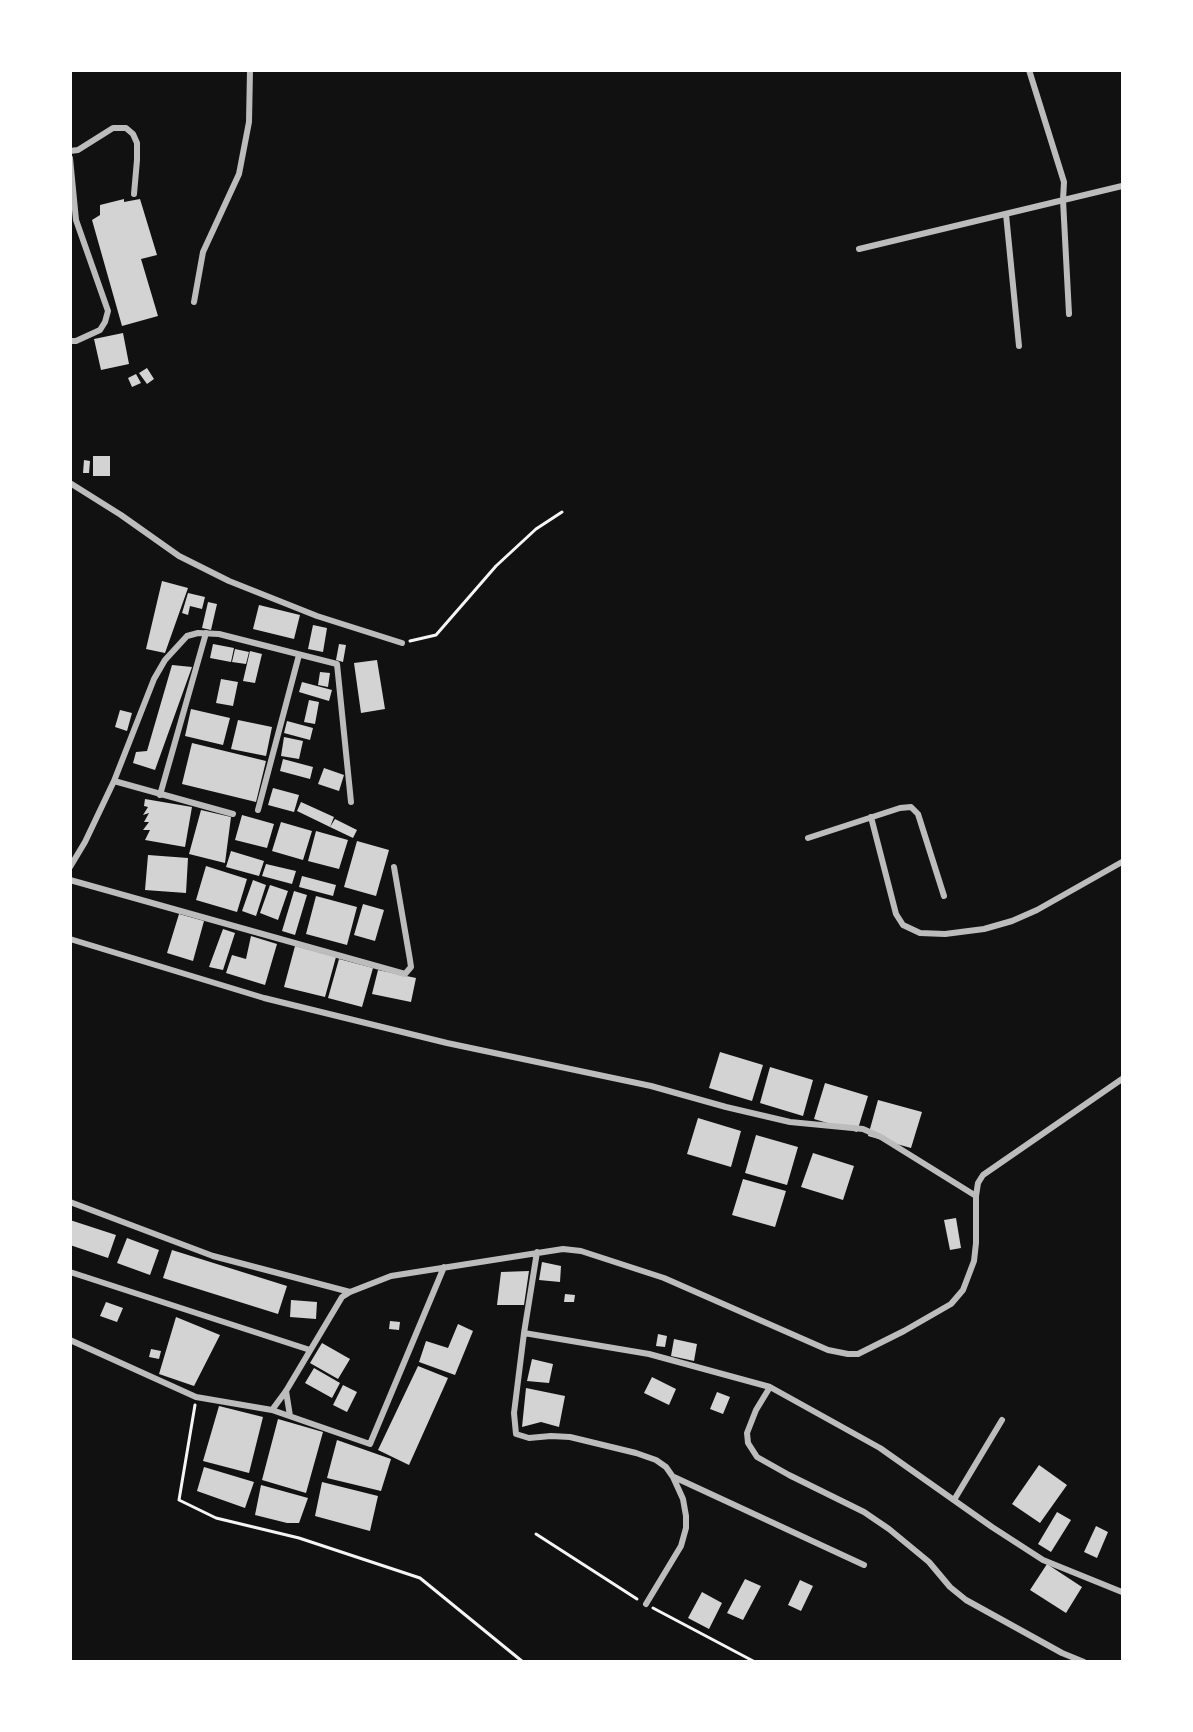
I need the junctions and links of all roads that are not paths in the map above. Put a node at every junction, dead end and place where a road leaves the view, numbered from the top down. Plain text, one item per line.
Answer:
1 (250, 70) edge
2 (1029, 70) edge
3 (70, 151) edge
4 (70, 158) edge
5 (1122, 186) edge
6 (134, 195) dead end
7 (1063, 200) junction
8 (1006, 214) junction
9 (859, 249) dead end
10 (194, 302) dead end
11 (1069, 314) dead end
12 (70, 341) edge
13 (1019, 346) dead end
14 (70, 483) edge
15 (206, 633) junction
16 (402, 643) road end
17 (298, 655) junction
18 (114, 781) junction
19 (160, 795) junction
20 (351, 802) dead end
21 (258, 810) dead end
22 (233, 814) dead end
23 (871, 817) junction
24 (808, 838) dead end
25 (1122, 862) edge
26 (70, 867) edge
27 (394, 867) dead end
28 (70, 880) edge
29 (944, 896) dead end
30 (70, 939) edge
31 (1122, 1079) edge
32 (976, 1196) junction
33 (70, 1202) edge
34 (537, 1252) junction
35 (444, 1267) junction
36 (70, 1272) edge
37 (350, 1292) junction
38 (524, 1333) junction
39 (70, 1340) edge
40 (310, 1350) junction
41 (770, 1387) junction
42 (286, 1391) junction
43 (272, 1410) junction
44 (290, 1416) junction
45 (1002, 1420) dead end
46 (673, 1477) junction
47 (954, 1500) junction
48 (864, 1565) dead end
49 (1122, 1592) edge
50 (646, 1604) dead end
51 (1084, 1662) edge

1 - 10 street
2 - 7 street
3 - 6 street
4 - 12 street
5 - 7 street
7 - 8 street
7 - 11 street
8 - 9 street
8 - 13 street
14 - 16 street
15 - 17 street
15 - 18 street
15 - 19 street
17 - 20 street
17 - 21 street
18 - 19 street
18 - 26 street
19 - 22 street
23 - 24 street
23 - 25 street
23 - 29 street
27 - 28 street
30 - 32 street
31 - 32 street
32 - 34 street
33 - 37 street
34 - 35 street
34 - 38 street
35 - 37 street
35 - 44 street
36 - 40 street
37 - 40 street
38 - 41 street
38 - 46 street
39 - 43 street
40 - 42 street
41 - 47 street
41 - 51 street
42 - 43 street
42 - 44 street
43 - 44 street
45 - 47 street
46 - 48 street
46 - 50 street
47 - 49 street

